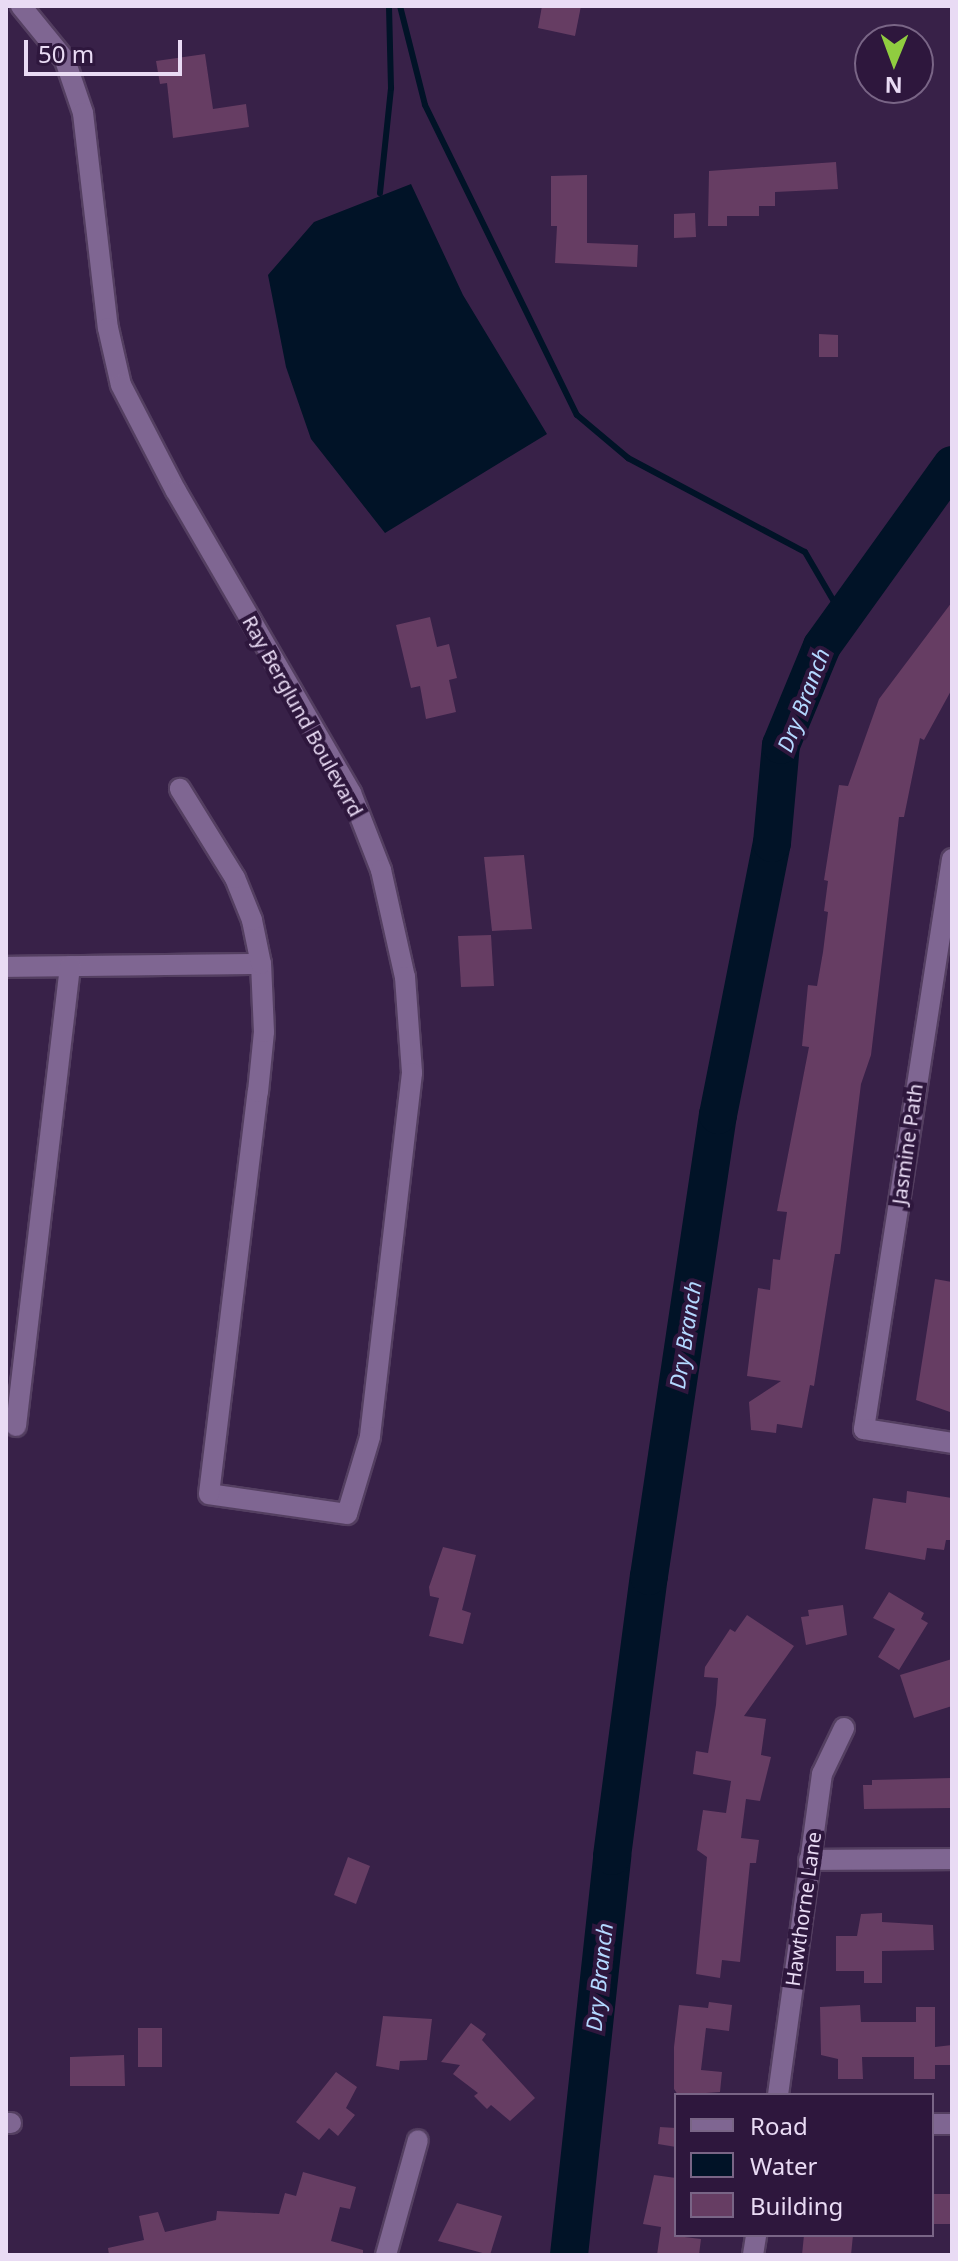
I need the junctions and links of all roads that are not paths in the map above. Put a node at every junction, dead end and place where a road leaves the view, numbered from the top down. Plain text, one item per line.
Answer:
1 (21, 6) edge
2 (180, 789) dead end
3 (952, 859) edge
4 (261, 964) junction
5 (70, 966) junction
6 (6, 967) edge
7 (16, 1426) dead end
8 (952, 1443) edge
9 (844, 1728) dead end
10 (952, 1859) edge
11 (809, 1860) junction
12 (778, 2093) edge
13 (418, 2140) dead end
14 (386, 2255) edge

1 - 4 street, Ray Berglund Boulevard
2 - 4 street
3 - 8 street, Jasmine Path
4 - 5 street
5 - 6 street
5 - 7 street
9 - 11 street, Hawthorne Lane
10 - 11 street
11 - 12 street, Hawthorne Lane
13 - 14 street

